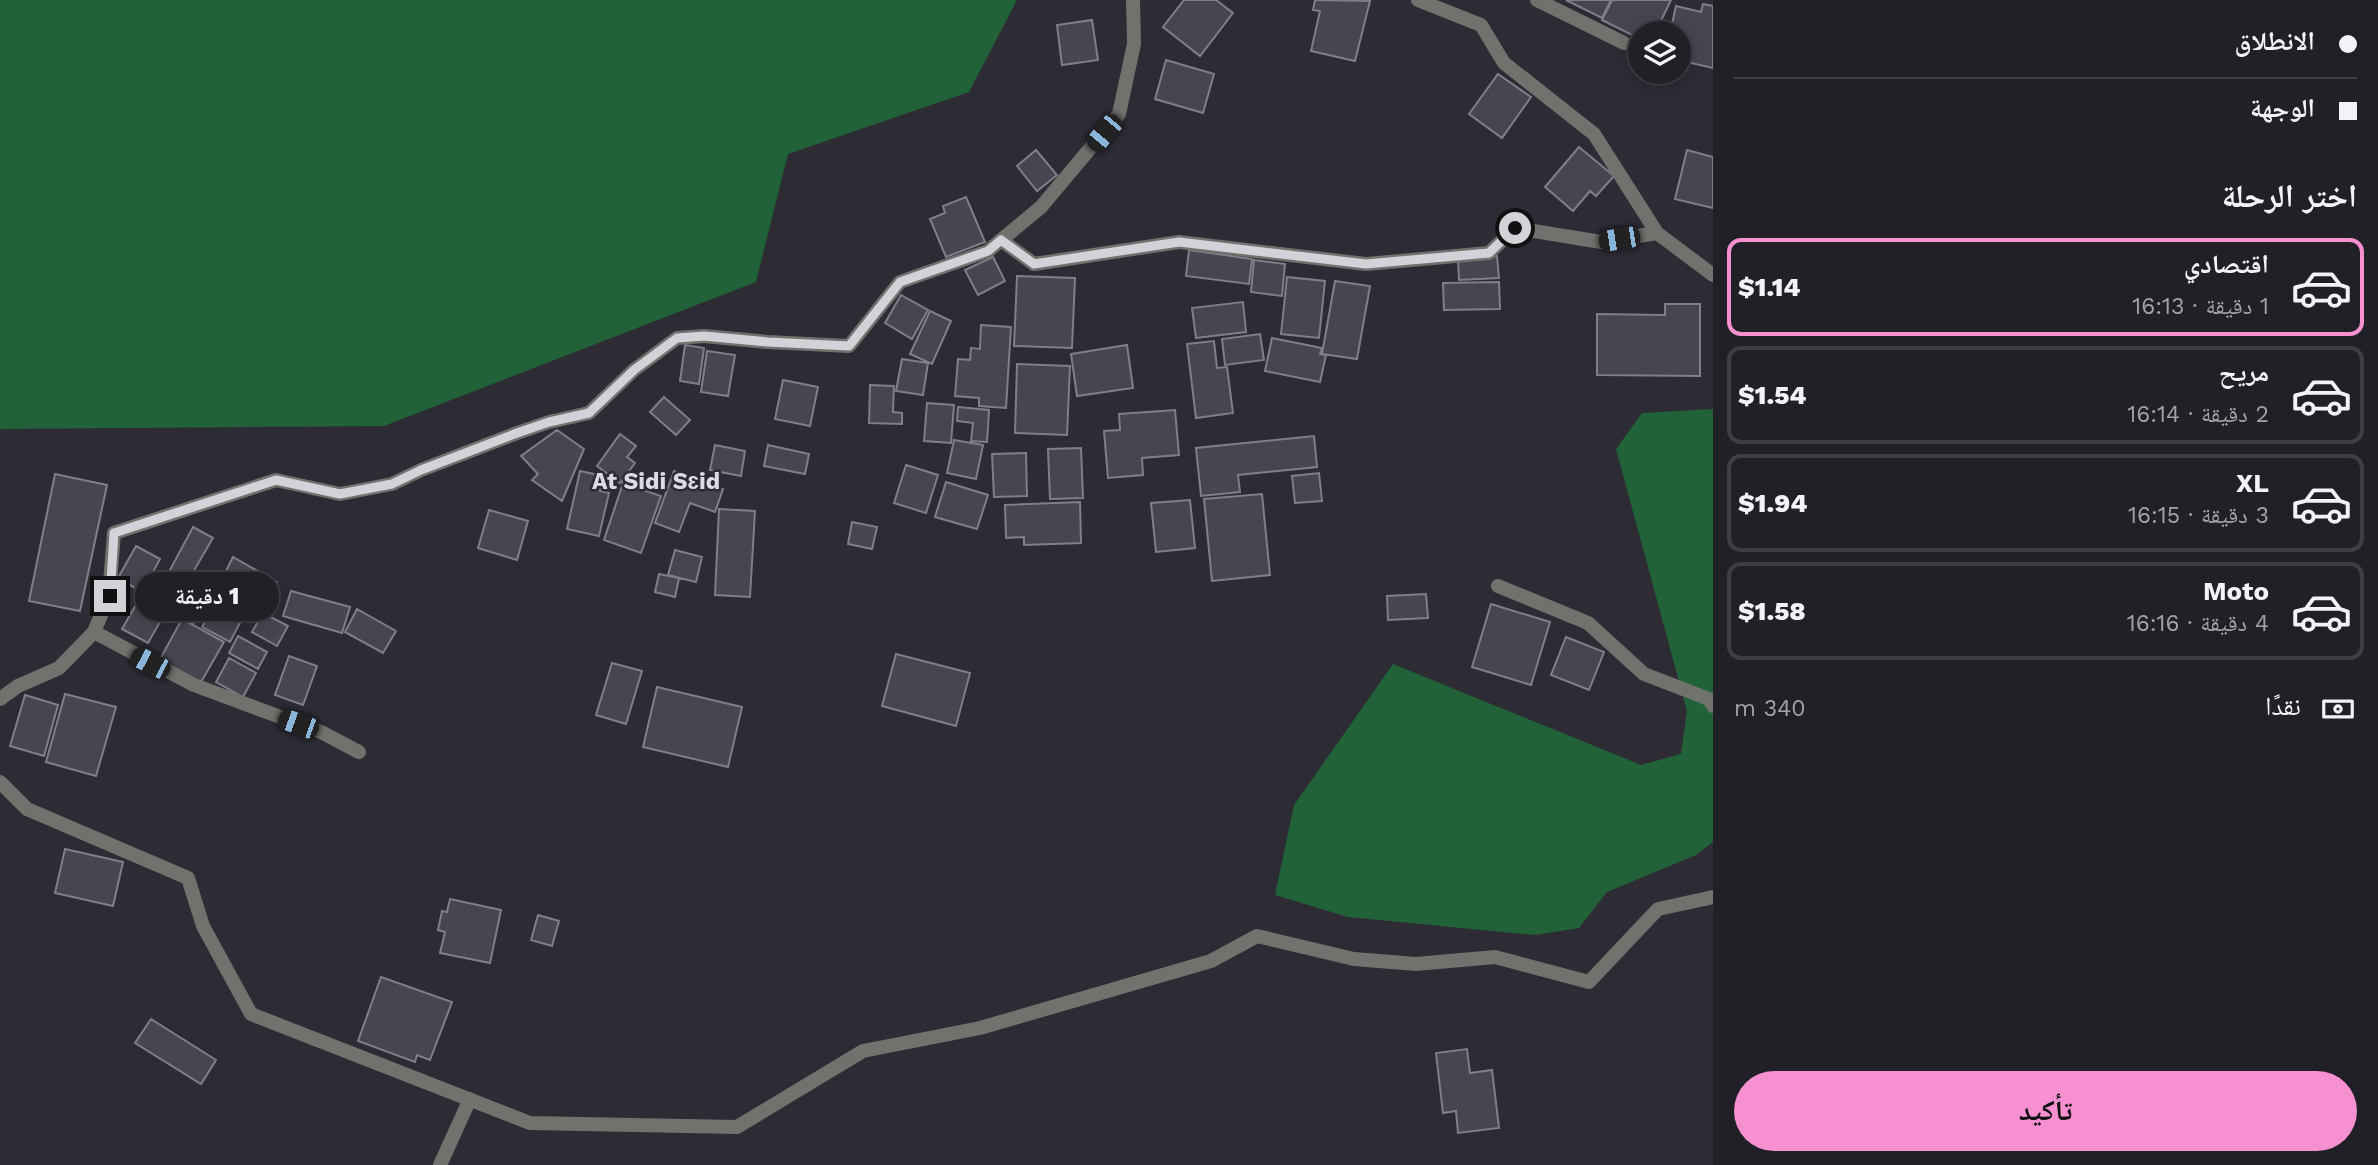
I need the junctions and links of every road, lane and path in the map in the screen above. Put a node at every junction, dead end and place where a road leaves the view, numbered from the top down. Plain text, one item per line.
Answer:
1 (1133, 0) edge
2 (1418, 0) edge
3 (1536, 0) edge
4 (1624, 43) dead end
5 (1657, 233) junction
6 (1001, 240) junction
7 (1713, 275) edge
8 (1498, 586) dead end
9 (94, 632) junction
10 (0, 699) edge
11 (1713, 706) edge
12 (359, 752) dead end
13 (0, 782) edge
14 (1713, 897) edge
15 (470, 1099) junction
16 (440, 1165) edge

1 - 6 street
2 - 5 street
3 - 4 street
5 - 6 street
5 - 7 street
6 - 9 street
8 - 11 street
9 - 10 street
9 - 12 street
13 - 15 street
14 - 15 street
15 - 16 street

